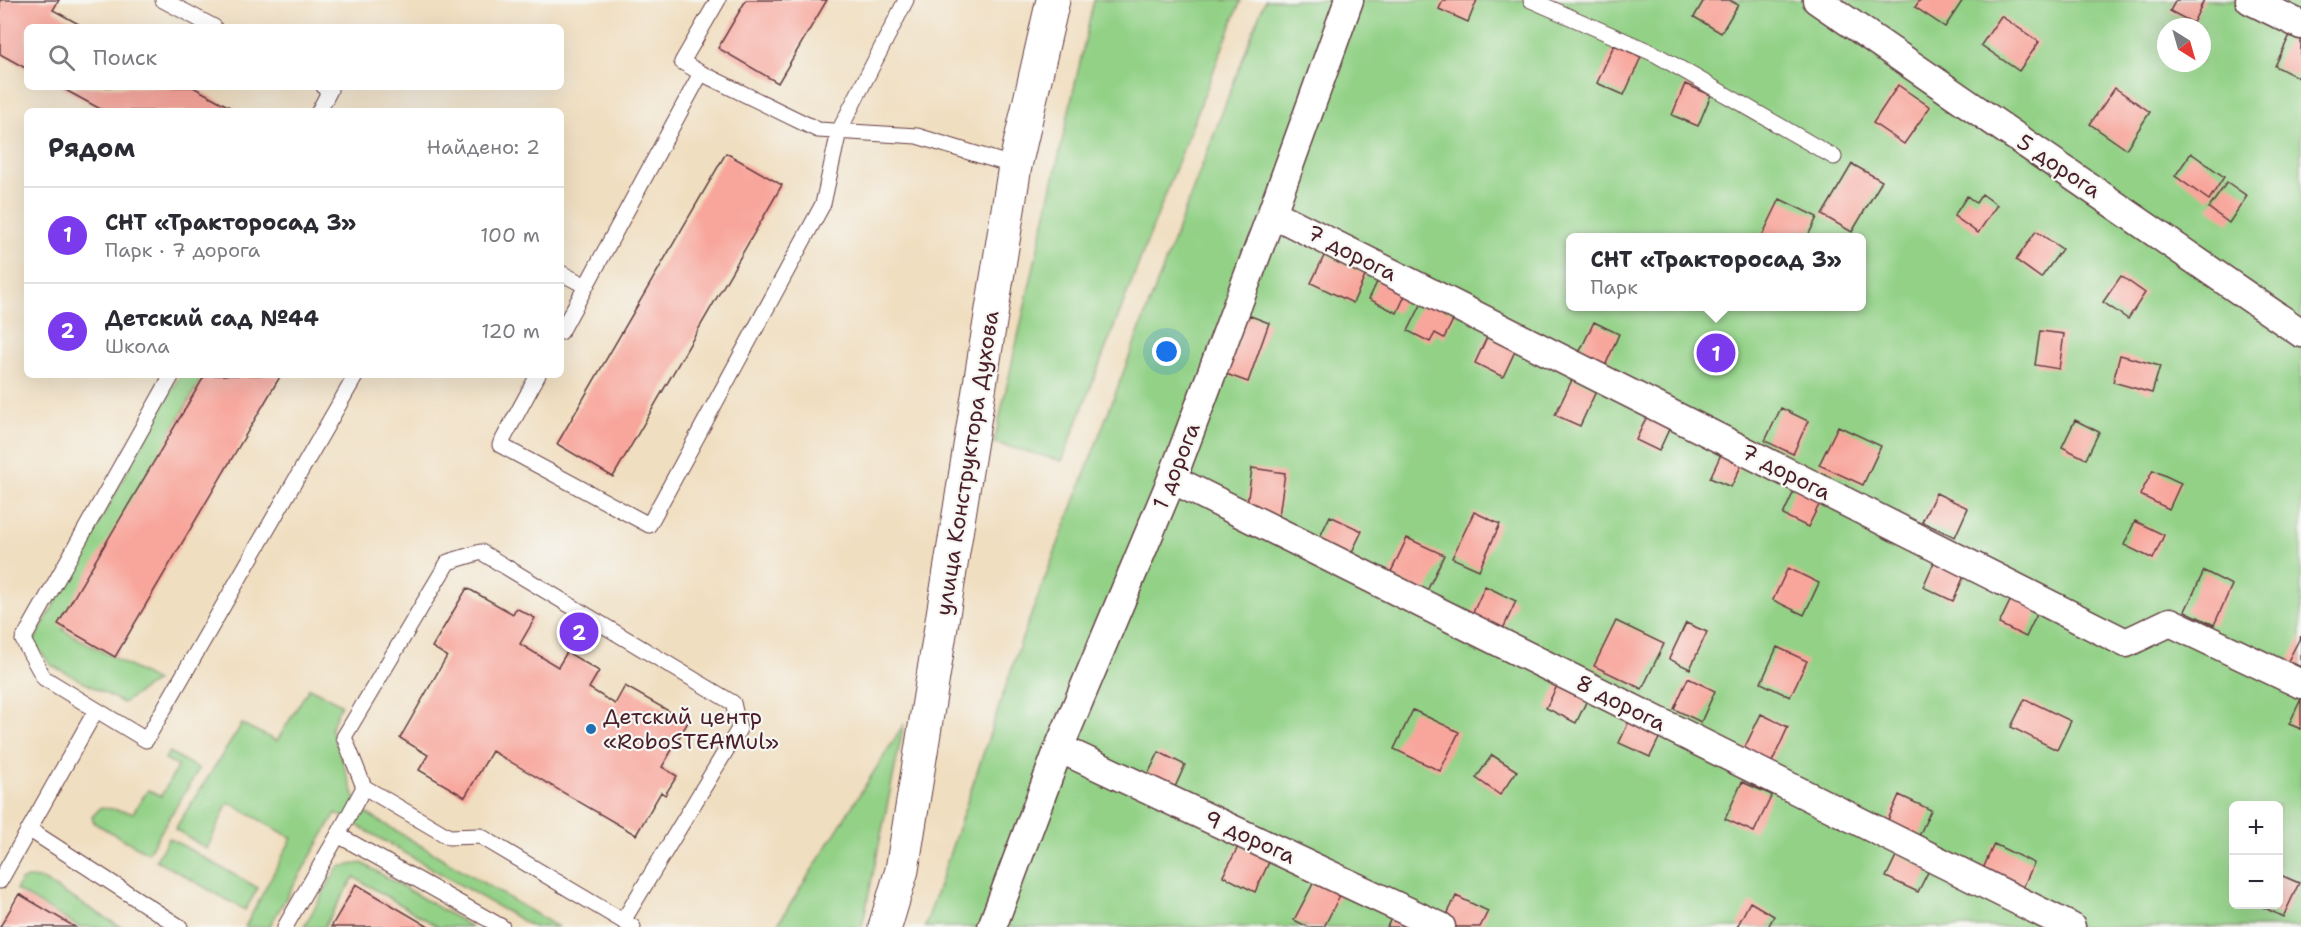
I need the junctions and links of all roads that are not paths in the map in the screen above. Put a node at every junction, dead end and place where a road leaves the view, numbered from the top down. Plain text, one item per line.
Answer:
1 (164, 0) edge
2 (718, 0) edge
3 (906, 0) edge
4 (1053, 0) edge
5 (1349, 0) edge
6 (1531, 0) edge
7 (1817, 0) edge
8 (2250, 0) edge
9 (208, 24) edge
10 (2301, 25) edge
11 (701, 73) junction
12 (330, 90) edge
13 (321, 108) edge
14 (839, 131) junction
15 (1834, 157) dead end
16 (1015, 166) junction
17 (1272, 213) junction
18 (564, 275) edge
19 (586, 286) junction
20 (564, 326) edge
21 (2301, 333) edge
22 (170, 378) edge
23 (354, 378) edge
24 (536, 378) edge
25 (1172, 479) junction
26 (2301, 684) edge
27 (96, 710) junction
28 (1059, 748) junction
29 (364, 787) junction
30 (30, 830) junction
31 (338, 835) junction
32 (0, 881) edge
33 (628, 924) edge
34 (180, 927) edge
35 (285, 927) edge
36 (502, 927) edge
37 (885, 927) edge
38 (992, 927) edge
39 (1441, 927) edge
40 (2071, 927) edge

1 - 9 lane
2 - 11 lane
3 - 14 lane
4 - 16 street, улица Конструктора Духова
5 - 17 street, 1 дорога
6 - 15 lane
7 - 21 street, 5 дорога
8 - 10 street
11 - 14 lane
11 - 19 lane
12 - 13 lane
14 - 16 lane
14 - 24 lane
16 - 37 street, улица Конструктора Духова
17 - 25 street, 1 дорога
17 - 26 street, 7 дорога
18 - 19 lane
19 - 20 lane
22 - 27 lane
23 - 27 lane
25 - 28 street, 1 дорога
25 - 40 street, 8 дорога
27 - 30 lane
28 - 38 street, 1 дорога
28 - 39 street, 9 дорога
29 - 31 lane
29 - 33 lane
29 - 33 lane
30 - 32 lane
30 - 34 lane
31 - 35 lane
31 - 36 lane

